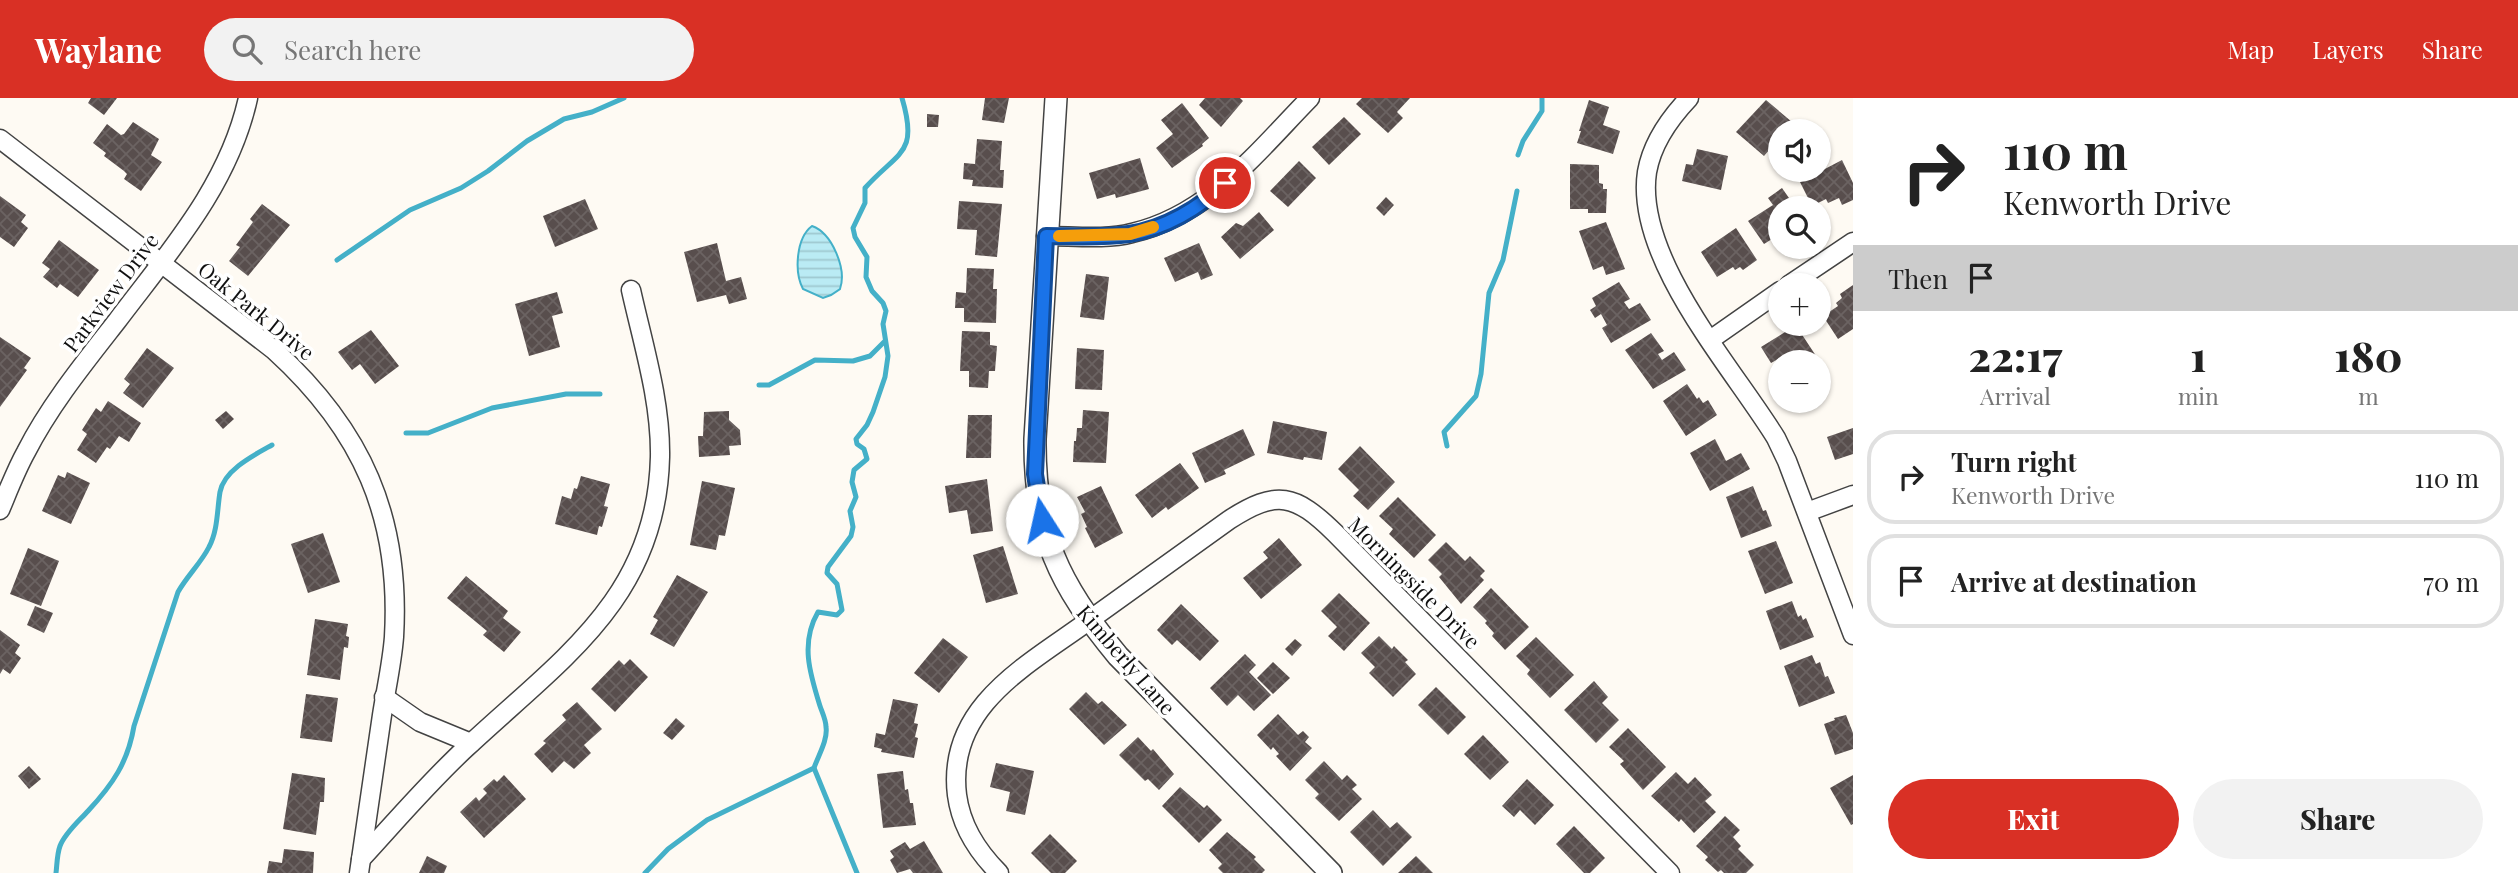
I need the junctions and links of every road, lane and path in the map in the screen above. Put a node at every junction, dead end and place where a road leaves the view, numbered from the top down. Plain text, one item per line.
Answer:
1 (248, 98) edge
2 (1056, 98) edge
3 (1310, 98) edge
4 (1689, 98) edge
5 (0, 139) edge
6 (1046, 236) junction
7 (1853, 242) edge
8 (162, 264) junction
9 (1806, 273) edge
10 (631, 289) dead end
11 (1768, 299) edge
12 (1710, 340) junction
13 (1853, 495) edge
14 (0, 510) edge
15 (1807, 512) junction
16 (1089, 621) junction
17 (1853, 635) edge
18 (384, 697) junction
19 (471, 743) junction
20 (360, 866) edge
21 (999, 873) edge
22 (1331, 873) edge
23 (1670, 873) edge

1 - 8 street, Parkview Drive
2 - 6 street, Kimberly Lane
3 - 6 street
4 - 12 street
5 - 8 street, Oak Park Drive
6 - 16 street, Kimberly Lane
7 - 9 street
8 - 14 street, Parkview Drive
8 - 18 street, Oak Park Drive
10 - 19 street
11 - 12 street
12 - 15 street
13 - 15 street
15 - 17 street
16 - 21 street, Morningside Drive
16 - 22 street, Kimberly Lane
16 - 23 street, Morningside Drive
18 - 19 street
18 - 20 street, Oak Park Drive
19 - 20 street

